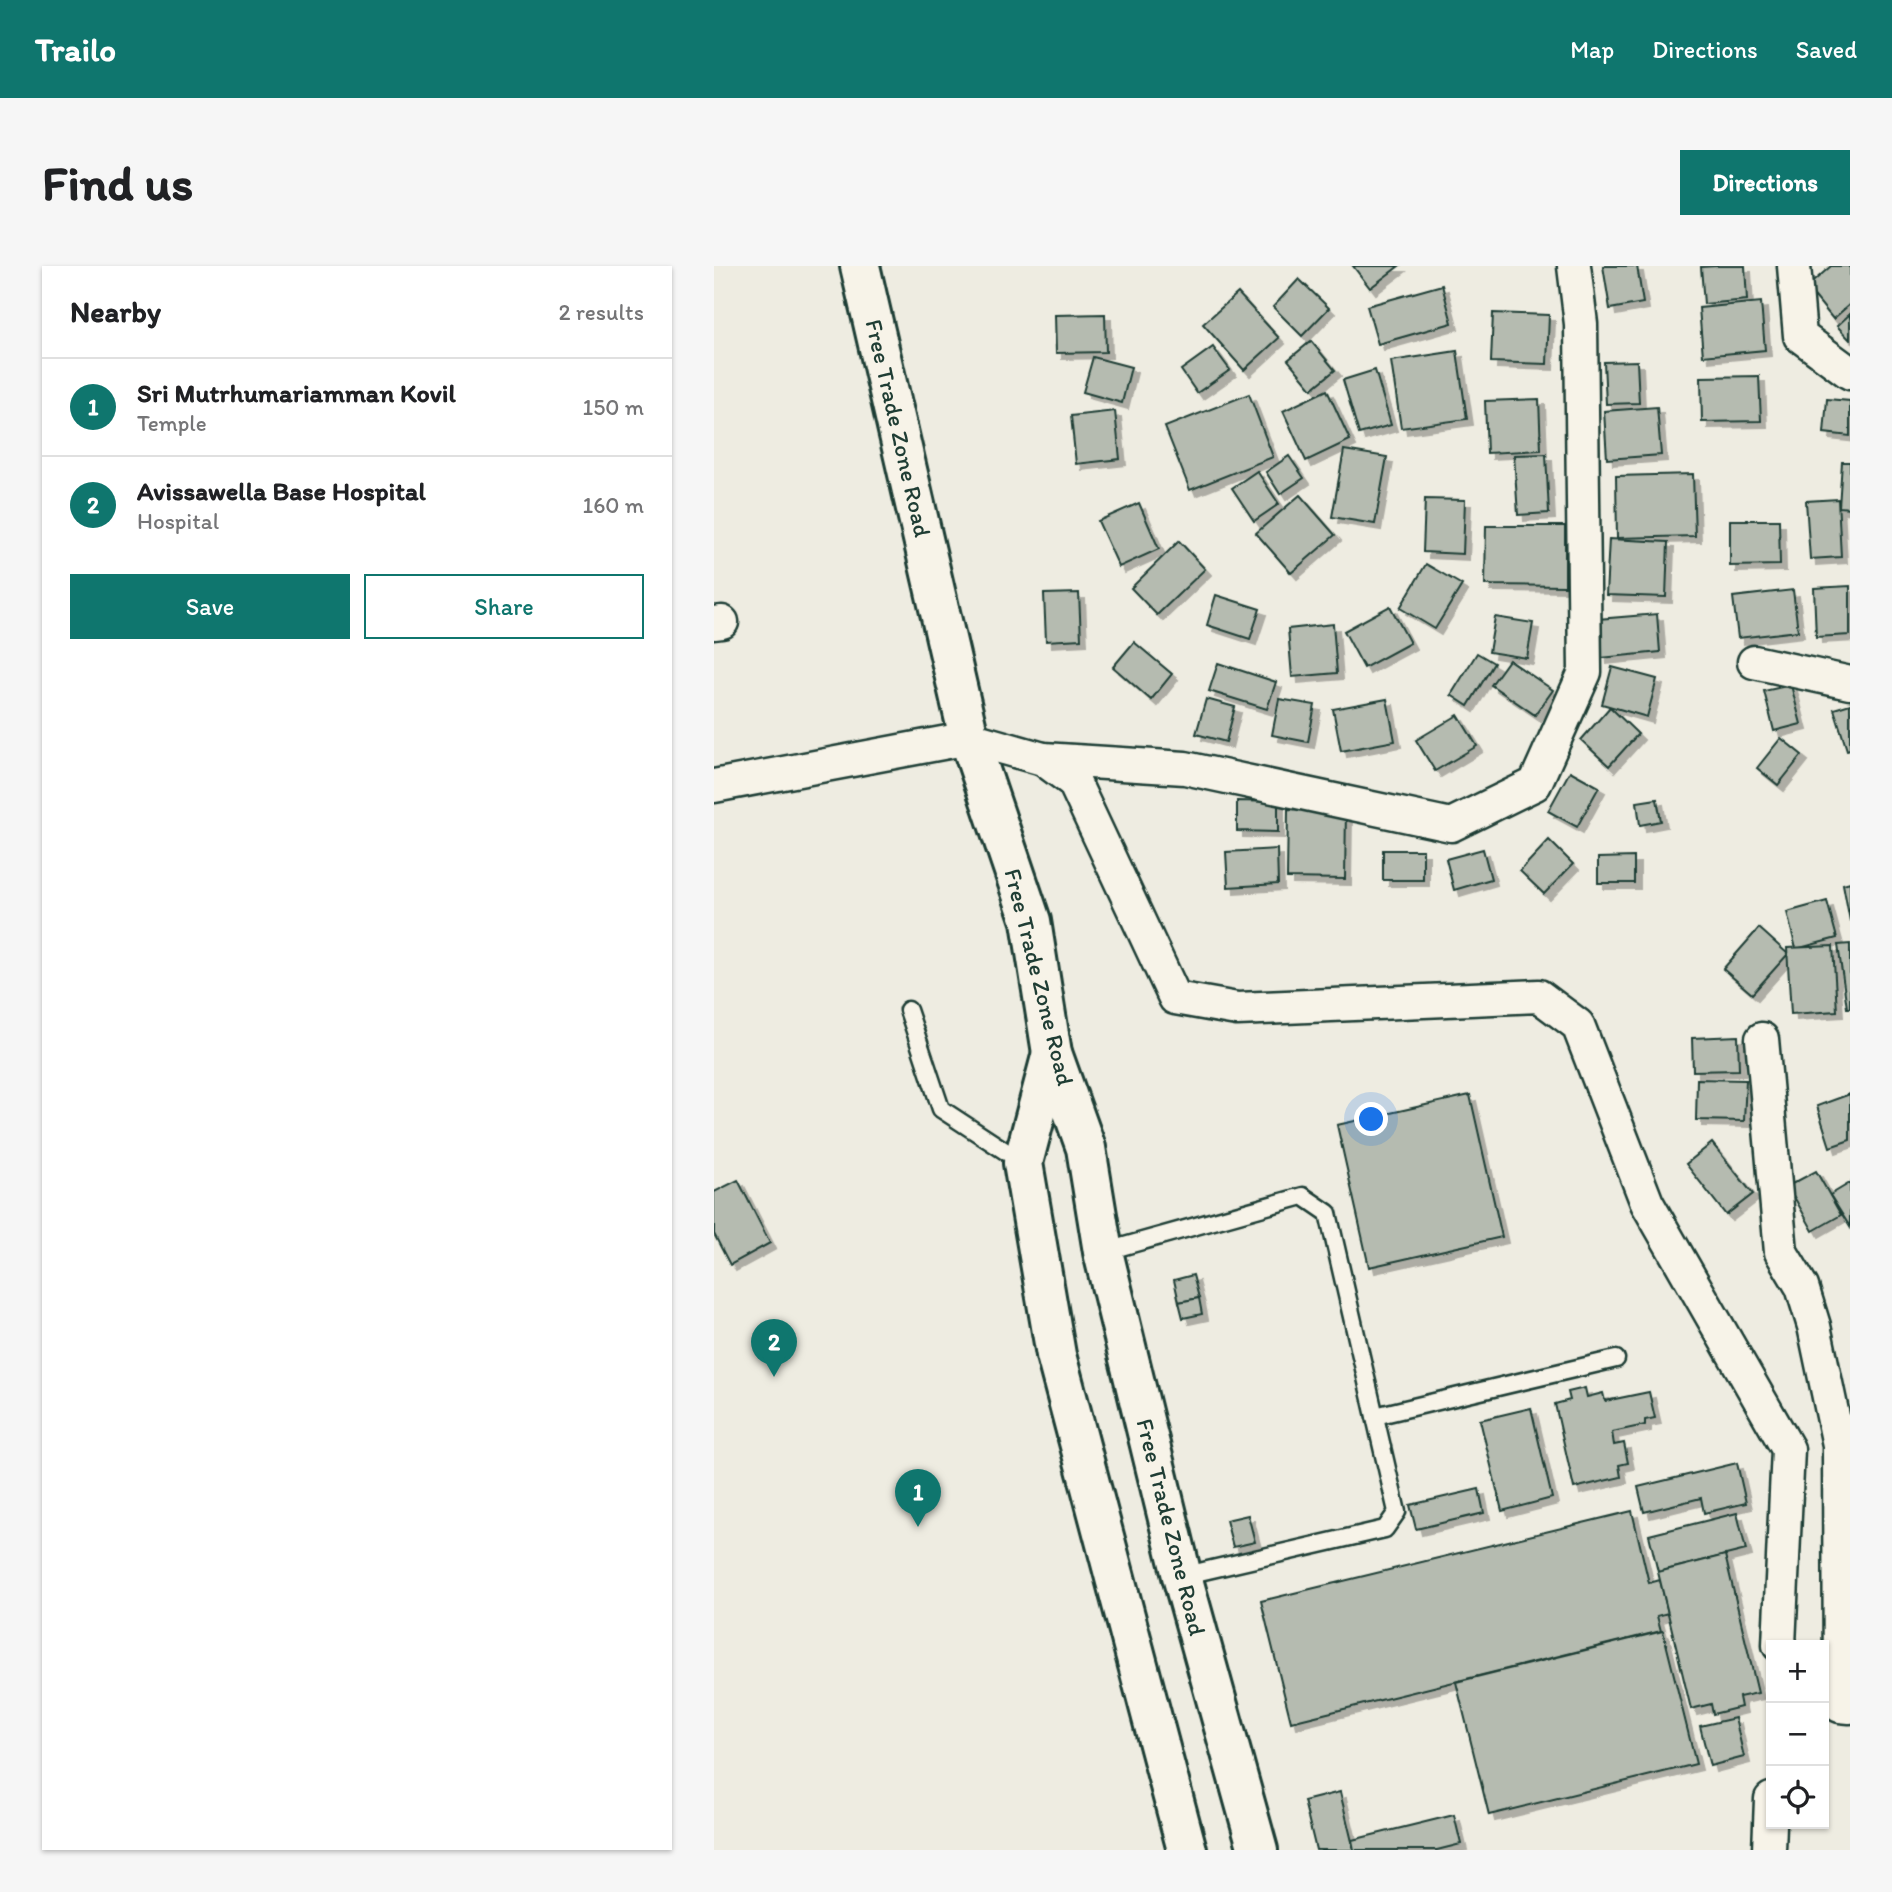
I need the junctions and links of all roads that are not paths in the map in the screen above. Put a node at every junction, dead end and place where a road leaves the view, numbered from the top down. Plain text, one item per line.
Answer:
1 (860, 266) edge
2 (1574, 266) edge
3 (1794, 266) edge
4 (1850, 373) edge
5 (1754, 662) dead end
6 (1850, 683) edge
7 (969, 738) junction
8 (1043, 759) junction
9 (714, 786) edge
10 (908, 1010) dead end
11 (1762, 1039) dead end
12 (1052, 1053) junction
13 (1023, 1163) junction
14 (1103, 1252) junction
15 (1616, 1359) dead end
16 (1375, 1416) junction
17 (1844, 1443) edge
18 (1788, 1450) junction
19 (1182, 1576) junction
20 (1779, 1640) edge
21 (1850, 1707) edge
22 (1770, 1829) edge
23 (1187, 1850) edge
24 (1258, 1850) edge
25 (1769, 1850) edge

1 - 7 street, Free Trade Zone Road
2 - 8 street
3 - 4 street
5 - 6 street
7 - 8 street
7 - 9 street
7 - 12 street, Free Trade Zone Road
8 - 18 street
10 - 13 lane
11 - 17 street
12 - 13 street
12 - 14 street, Free Trade Zone Road
13 - 23 street
14 - 16 lane
14 - 19 street, Free Trade Zone Road
15 - 16 lane
16 - 19 lane
17 - 18 street
17 - 21 street
18 - 20 street
19 - 24 street, Free Trade Zone Road
22 - 25 street

